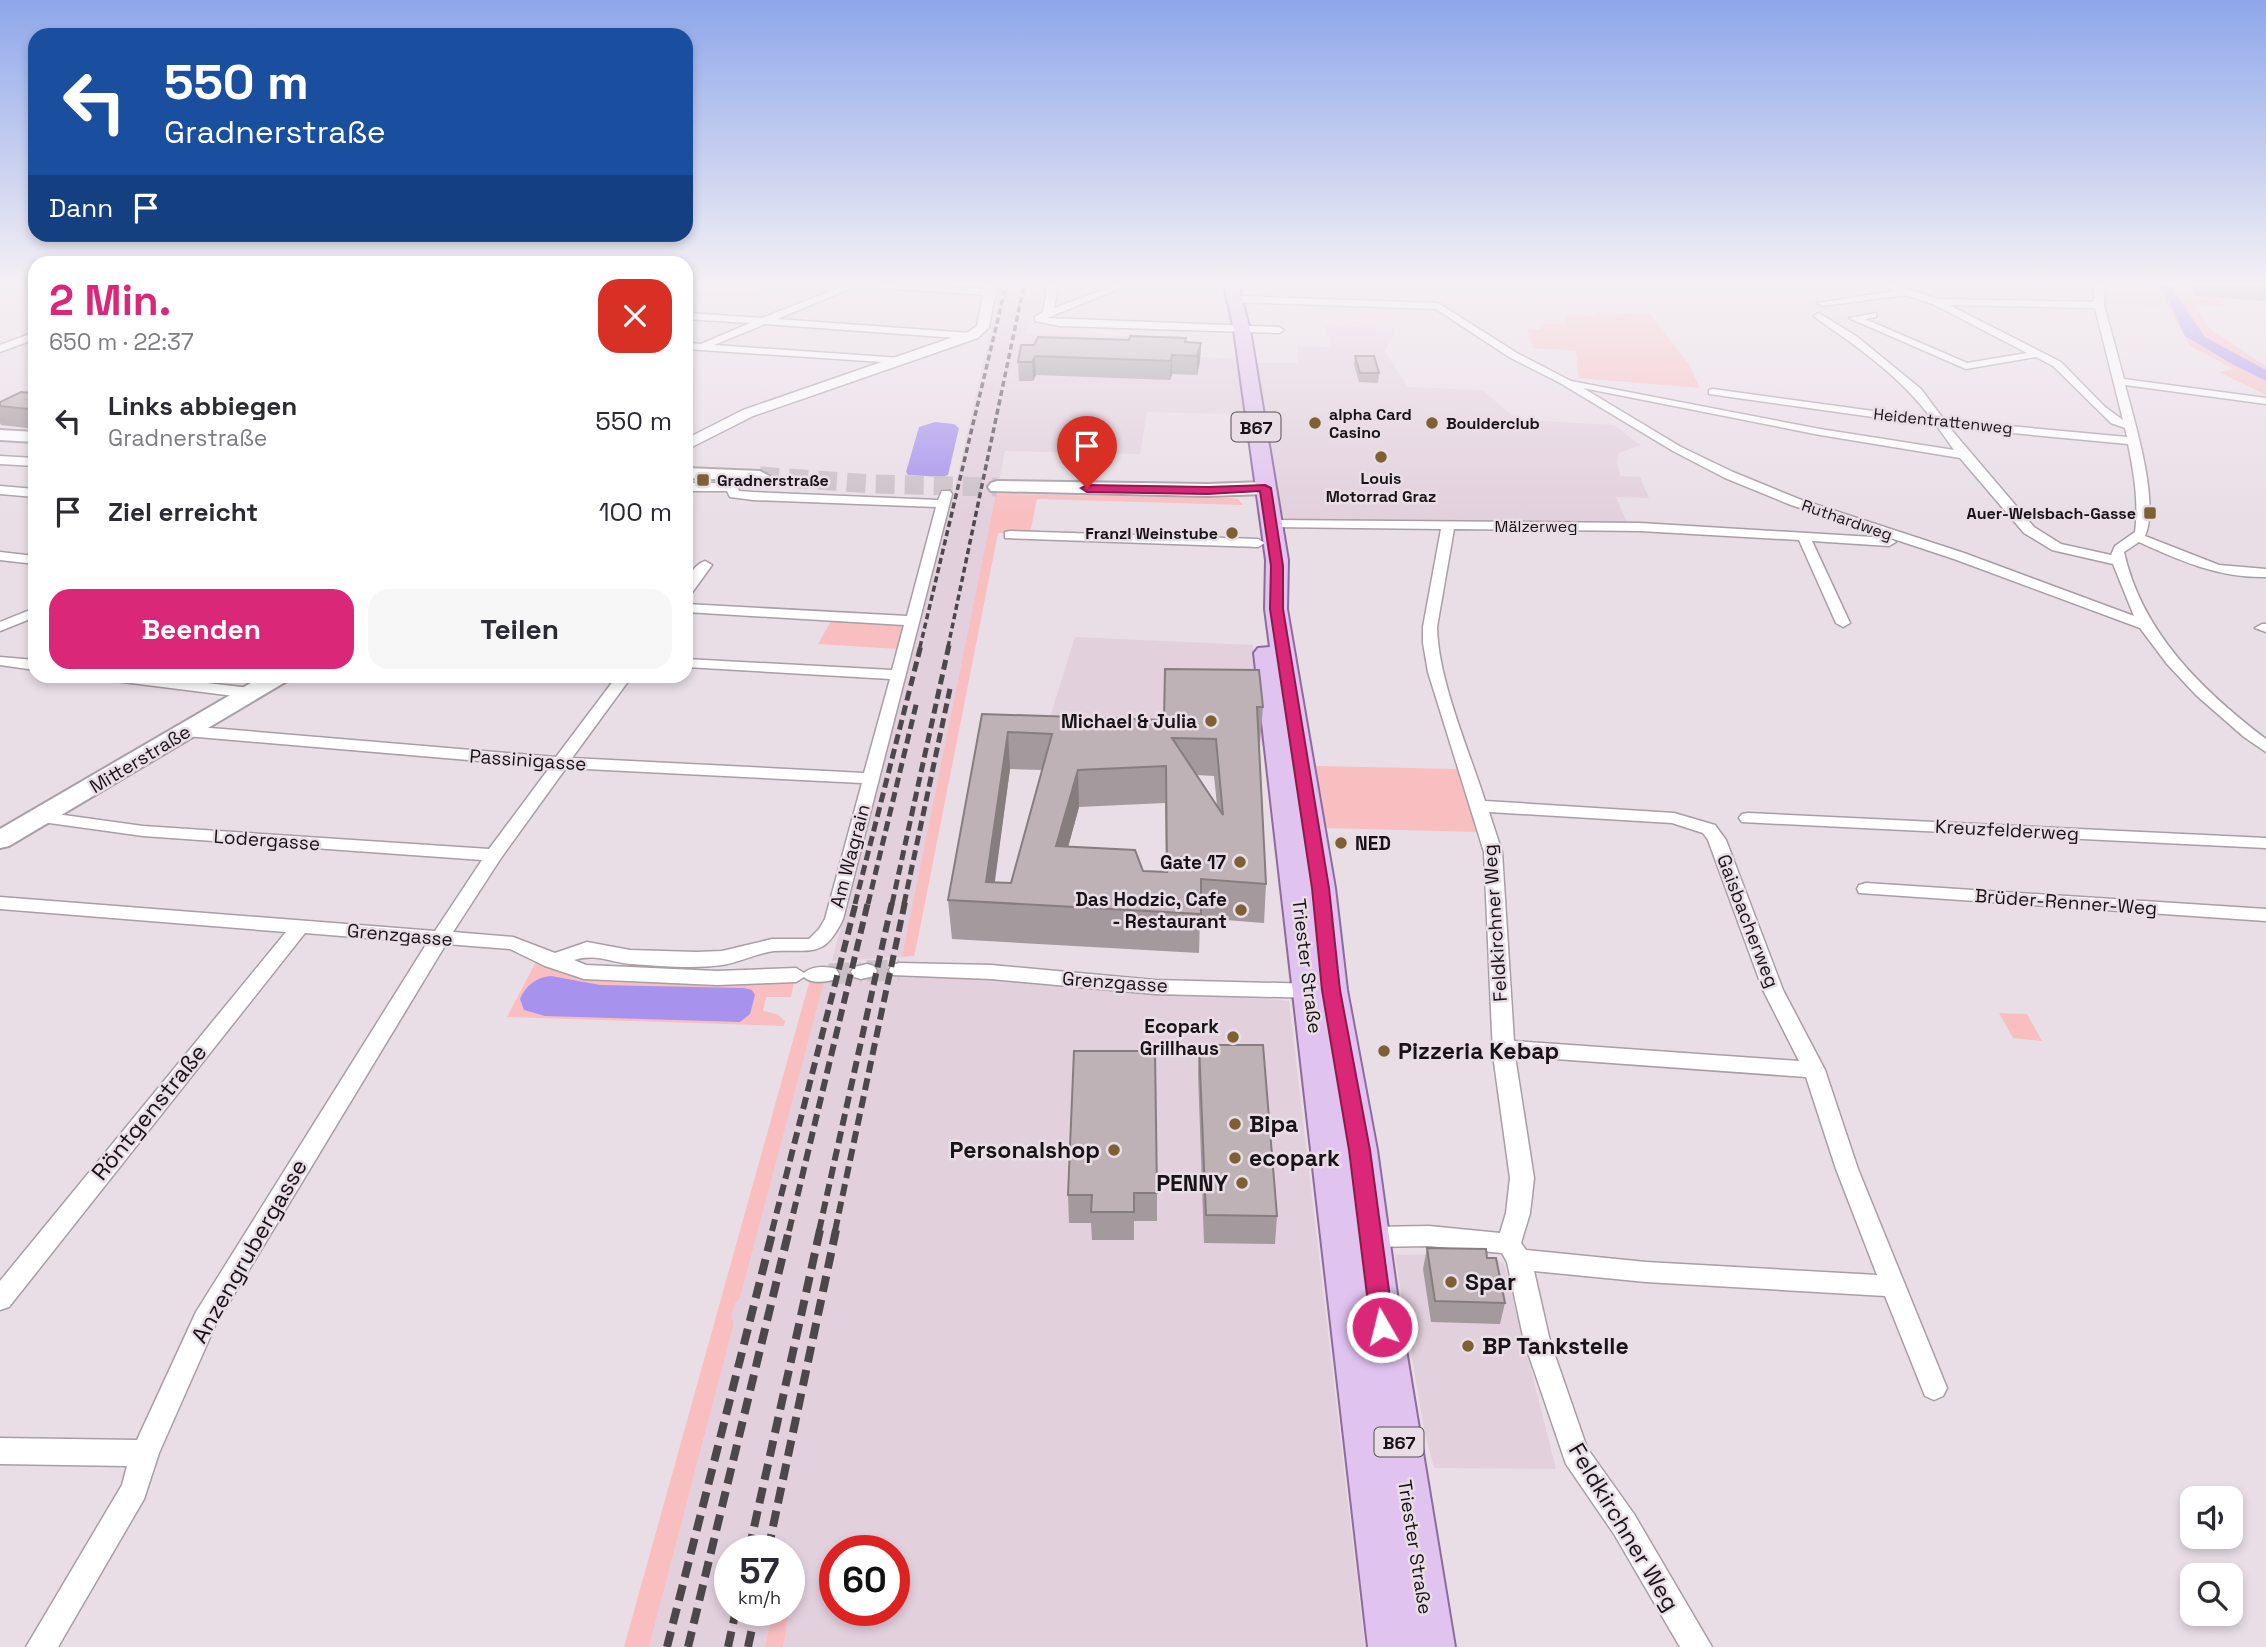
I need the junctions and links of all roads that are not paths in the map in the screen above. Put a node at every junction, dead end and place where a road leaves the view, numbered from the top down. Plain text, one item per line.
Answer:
1 (892, 362) edge
2 (1240, 362) edge
3 (1526, 362) edge
4 (1883, 362) edge
5 (1956, 362) edge
6 (1990, 362) edge
7 (2052, 362) edge
8 (2113, 362) edge
9 (1564, 381) junction
10 (2118, 381) junction
11 (1713, 392) dead end
12 (2266, 401) edge
13 (1943, 423) junction
14 (2130, 426) junction
15 (4, 437) edge
16 (28, 437) edge
17 (693, 441) edge
18 (2133, 441) junction
19 (1964, 455) junction
20 (0, 460) edge
21 (28, 462) edge
22 (760, 476) tunnel mouth
23 (693, 480) edge
24 (693, 480) edge
25 (997, 488) tunnel mouth
26 (1259, 488) junction
27 (0, 490) edge
28 (28, 492) edge
29 (1448, 526) junction
30 (1264, 534) junction
31 (1803, 535) junction
32 (1010, 536) dead end
33 (2138, 537) junction
34 (1914, 543) junction
35 (0, 556) edge
36 (28, 559) edge
37 (2119, 561) junction
38 (705, 565) dead end
39 (2262, 576) edge
40 (693, 581) edge
41 (693, 608) edge
42 (28, 615) edge
43 (914, 621) junction
44 (1843, 623) dead end
45 (2146, 625) junction
46 (0, 627) edge
47 (0, 661) edge
48 (693, 663) edge
49 (28, 664) edge
50 (899, 675) junction
51 (171, 683) edge
52 (267, 683) edge
53 (619, 683) edge
54 (250, 693) junction
55 (186, 731) junction
56 (2266, 747) edge
57 (563, 763) junction
58 (871, 778) junction
59 (1480, 806) junction
60 (42, 817) junction
61 (1748, 818) dead end
62 (0, 840) edge
63 (2266, 843) edge
64 (494, 855) junction
65 (1866, 889) dead end
66 (0, 903) edge
67 (2266, 915) edge
68 (300, 927) junction
69 (439, 939) junction
70 (552, 961) junction
71 (899, 970) tunnel mouth
72 (812, 975) tunnel mouth
73 (1321, 991) junction
74 (1504, 1048) junction
75 (1814, 1070) junction
76 (1370, 1237) junction
77 (1514, 1251) junction
78 (1894, 1286) junction
79 (0, 1299) edge
80 (1934, 1388) dead end
81 (0, 1451) edge
82 (145, 1452) junction
83 (41, 1647) edge
84 (1392, 1647) edge
85 (1430, 1647) edge
86 (1697, 1647) edge

1 - 17 street
2 - 26 main road, Triester Straße / B67
3 - 9 street, Ruthardweg
4 - 13 street
5 - 6 street
7 - 14 street
8 - 10 street
9 - 19 street, Ruthardweg
9 - 34 street, Ruthardweg
10 - 12 street
10 - 14 street
11 - 13 street, Heidentrattenweg
13 - 18 street, Heidentrattenweg
13 - 19 street
14 - 18 street
15 - 16 main road
18 - 33 street
19 - 37 street
20 - 21 street
22 - 23 main road
24 - 43 street, Am Wagrain
25 - 26 main road
26 - 30 main road, Triester Straße / B67
27 - 28 street
29 - 30 street, Mälzerweg
29 - 31 street, Mälzerweg
29 - 59 street, Feldkirchner Weg
30 - 32 street, Mälzerweg
30 - 73 main road, Triester Straße / B67
31 - 34 street, Mälzerweg
31 - 44 street
33 - 37 street
33 - 39 street
34 - 45 street, Ruthardweg
35 - 36 street
37 - 45 street
38 - 40 street
41 - 43 street
42 - 46 street
43 - 50 street, Am Wagrain
45 - 56 street
47 - 49 street
48 - 50 street
50 - 58 street, Am Wagrain
51 - 54 street
52 - 54 main road, Mitterstraße
53 - 57 street, Anzengrubergasse
54 - 55 main road, Mitterstraße
55 - 57 street, Passinigasse
55 - 60 main road, Mitterstraße
57 - 58 street, Passinigasse
57 - 64 street, Anzengrubergasse
58 - 70 street, Am Wagrain
59 - 74 street, Feldkirchner Weg
59 - 75 street, Gaisbacherweg
60 - 62 main road, Mitterstraße
60 - 64 street, Lodergasse
61 - 63 street, Kreuzfelderweg
64 - 69 street, Anzengrubergasse
65 - 67 street, Brüder-Renner-Weg
66 - 68 street, Grenzgasse
68 - 69 street, Grenzgasse
68 - 79 street, Röntgenstraße
69 - 70 street, Grenzgasse
69 - 82 street, Anzengrubergasse
70 - 72 street, Grenzgasse
71 - 73 street, Grenzgasse
73 - 76 main road, Triester Straße / B67
73 - 84 main road, Triester Straße / B67
74 - 75 street
74 - 77 street, Feldkirchner Weg
75 - 78 street, Gaisbacherweg
76 - 77 street
76 - 85 main road, Triester Straße / B67
77 - 78 street
77 - 86 street, Feldkirchner Weg
78 - 80 street, Gaisbacherweg
81 - 82 street
82 - 83 street, Anzengrubergasse

